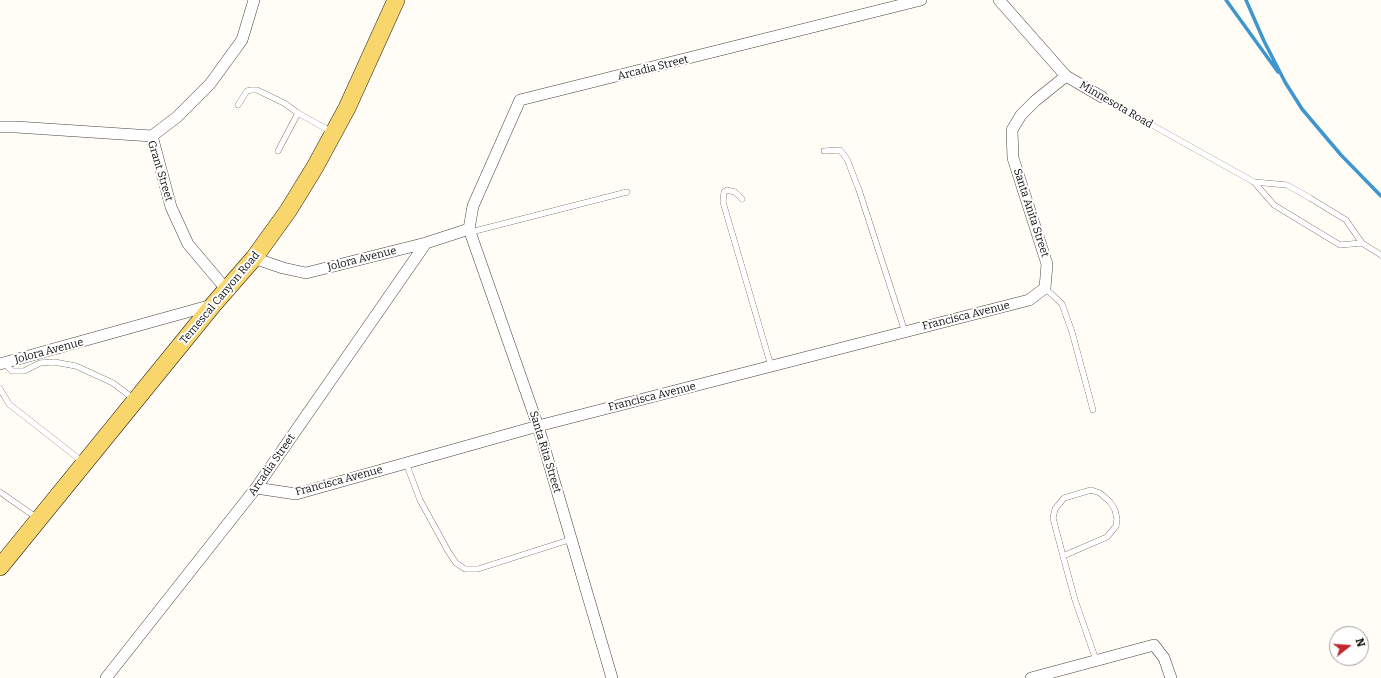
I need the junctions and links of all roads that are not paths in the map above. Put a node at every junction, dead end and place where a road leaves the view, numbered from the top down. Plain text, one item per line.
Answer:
1 (254, 0) edge
2 (396, 0) edge
3 (921, 0) edge
4 (999, 0) edge
5 (1066, 76) junction
6 (1102, 97) joint
7 (238, 106) dead end
8 (298, 113) junction
9 (0, 127) edge
10 (334, 133) junction
11 (152, 136) junction
12 (824, 150) dead end
13 (278, 151) dead end
14 (1254, 182) junction
15 (627, 192) dead end
16 (742, 199) dead end
17 (470, 231) junction
18 (1362, 242) junction
19 (426, 243) junction
20 (1381, 255) edge
21 (254, 258) junction
22 (1045, 288) junction
23 (226, 289) junction
24 (213, 305) junction
25 (905, 332) junction
26 (2, 364) edge
27 (771, 366) junction
28 (0, 389) edge
29 (135, 400) junction
30 (1093, 410) dead end
31 (538, 426) junction
32 (84, 463) junction
33 (406, 463) junction
34 (256, 488) junction
35 (0, 492) edge
36 (39, 519) junction
37 (572, 539) junction
38 (1063, 556) junction
39 (0, 567) edge
40 (1096, 660) junction
41 (106, 678) edge
42 (612, 678) edge
43 (1031, 678) edge
44 (1171, 678) edge

1 - 11 street
2 - 10 main road, Temescal Canyon Road
3 - 17 street, Arcadia Street
4 - 5 street, Minnesota Road
5 - 6 street, Minnesota Road
5 - 22 street, Santa Anita Street
6 - 14 lane, Minnesota Road
7 - 8 lane
8 - 10 lane
8 - 13 lane
9 - 11 street, Grant Street
10 - 21 main road, Temescal Canyon Road
11 - 23 street, Grant Street
12 - 25 lane
14 - 18 lane, Minnesota Road
14 - 18 lane, Minnesota Road
15 - 17 lane
16 - 27 lane
17 - 19 street, Jolora Avenue
17 - 31 street, Santa Rita Street
18 - 20 lane, Minnesota Road
19 - 21 street, Jolora Avenue
19 - 34 street, Arcadia Street
21 - 23 main road, Temescal Canyon Road
22 - 25 street, Francisca Avenue
22 - 30 lane
23 - 24 main road, Temescal Canyon Road
24 - 26 street, Jolora Avenue
24 - 29 main road, Temescal Canyon Road
25 - 27 street, Francisca Avenue
26 - 29 lane
27 - 31 street, Francisca Avenue
28 - 32 lane
29 - 32 main road, Temescal Canyon Road
31 - 33 street, Francisca Avenue
31 - 37 street, Santa Rita Street
32 - 36 main road, Temescal Canyon Road
33 - 34 street, Francisca Avenue
33 - 37 lane
34 - 41 street, Arcadia Street
35 - 36 lane
36 - 39 main road, Temescal Canyon Road
37 - 42 street, Santa Rita Street
38 - 38 lane
38 - 40 lane
40 - 43 street
40 - 44 street

